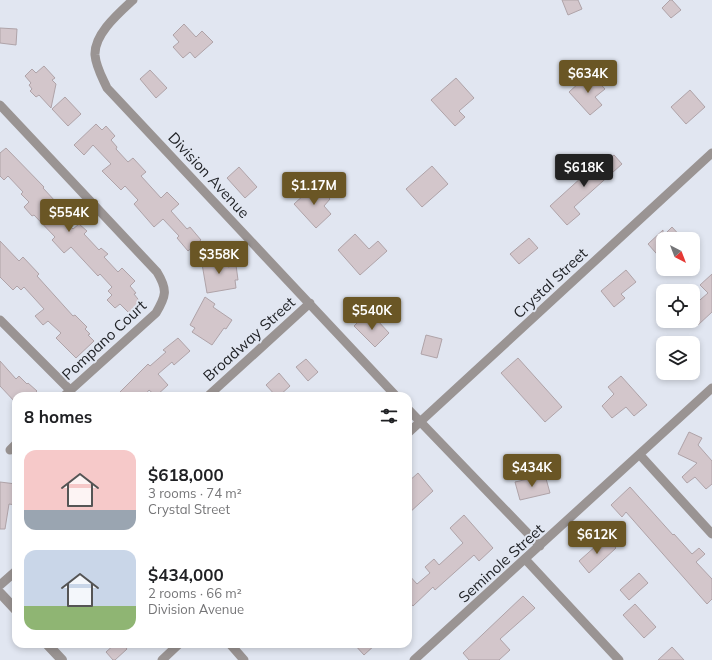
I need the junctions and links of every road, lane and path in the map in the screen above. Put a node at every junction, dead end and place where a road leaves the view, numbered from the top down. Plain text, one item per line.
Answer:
1 (133, 0) edge
2 (0, 105) edge
3 (712, 153) edge
4 (310, 303) junction
5 (0, 320) edge
6 (712, 388) edge
7 (66, 392) edge
8 (68, 392) edge
9 (212, 392) edge
10 (392, 392) edge
11 (412, 413) edge
12 (420, 422) junction
13 (412, 430) edge
14 (640, 455) junction
15 (712, 534) edge
16 (540, 546) junction
17 (525, 559) junction
18 (12, 575) edge
19 (0, 586) edge
20 (0, 593) edge
21 (12, 606) edge
22 (51, 648) edge
23 (175, 648) edge
24 (234, 648) edge
25 (62, 660) edge
26 (162, 660) edge
27 (244, 660) edge
28 (414, 660) edge
29 (619, 660) edge

1 - 4 street, Division Avenue
2 - 8 street, Pompano Court
3 - 12 street, Crystal Street
4 - 9 street, Broadway Street
4 - 10 street, Division Avenue
5 - 7 street
6 - 14 street, Seminole Street
11 - 12 street
12 - 13 street, Crystal Street
12 - 16 street
14 - 15 street
14 - 16 street, Seminole Street
16 - 17 street, Seminole Street
17 - 28 street, Seminole Street
17 - 29 street
18 - 19 street
20 - 21 street
22 - 25 street
23 - 26 street
24 - 27 street

